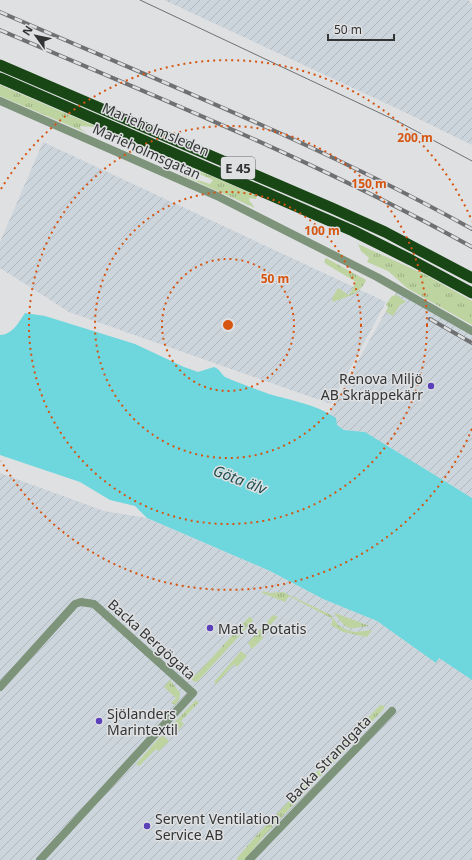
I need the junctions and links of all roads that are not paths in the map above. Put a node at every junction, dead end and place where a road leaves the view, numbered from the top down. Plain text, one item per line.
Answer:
1 (0, 65) edge
2 (0, 78) edge
3 (0, 101) edge
4 (472, 278) edge
5 (472, 293) edge
6 (472, 331) edge
7 (0, 687) edge
8 (392, 711) dead end
9 (40, 860) edge
10 (249, 860) edge

1 - 4 highway, Marieholmsleden / E 45
2 - 5 highway, Marieholmsleden / E 45
3 - 6 street, Marieholmsgatan
7 - 9 street, Backa Bergögata
8 - 10 street, Backa Strandgata

